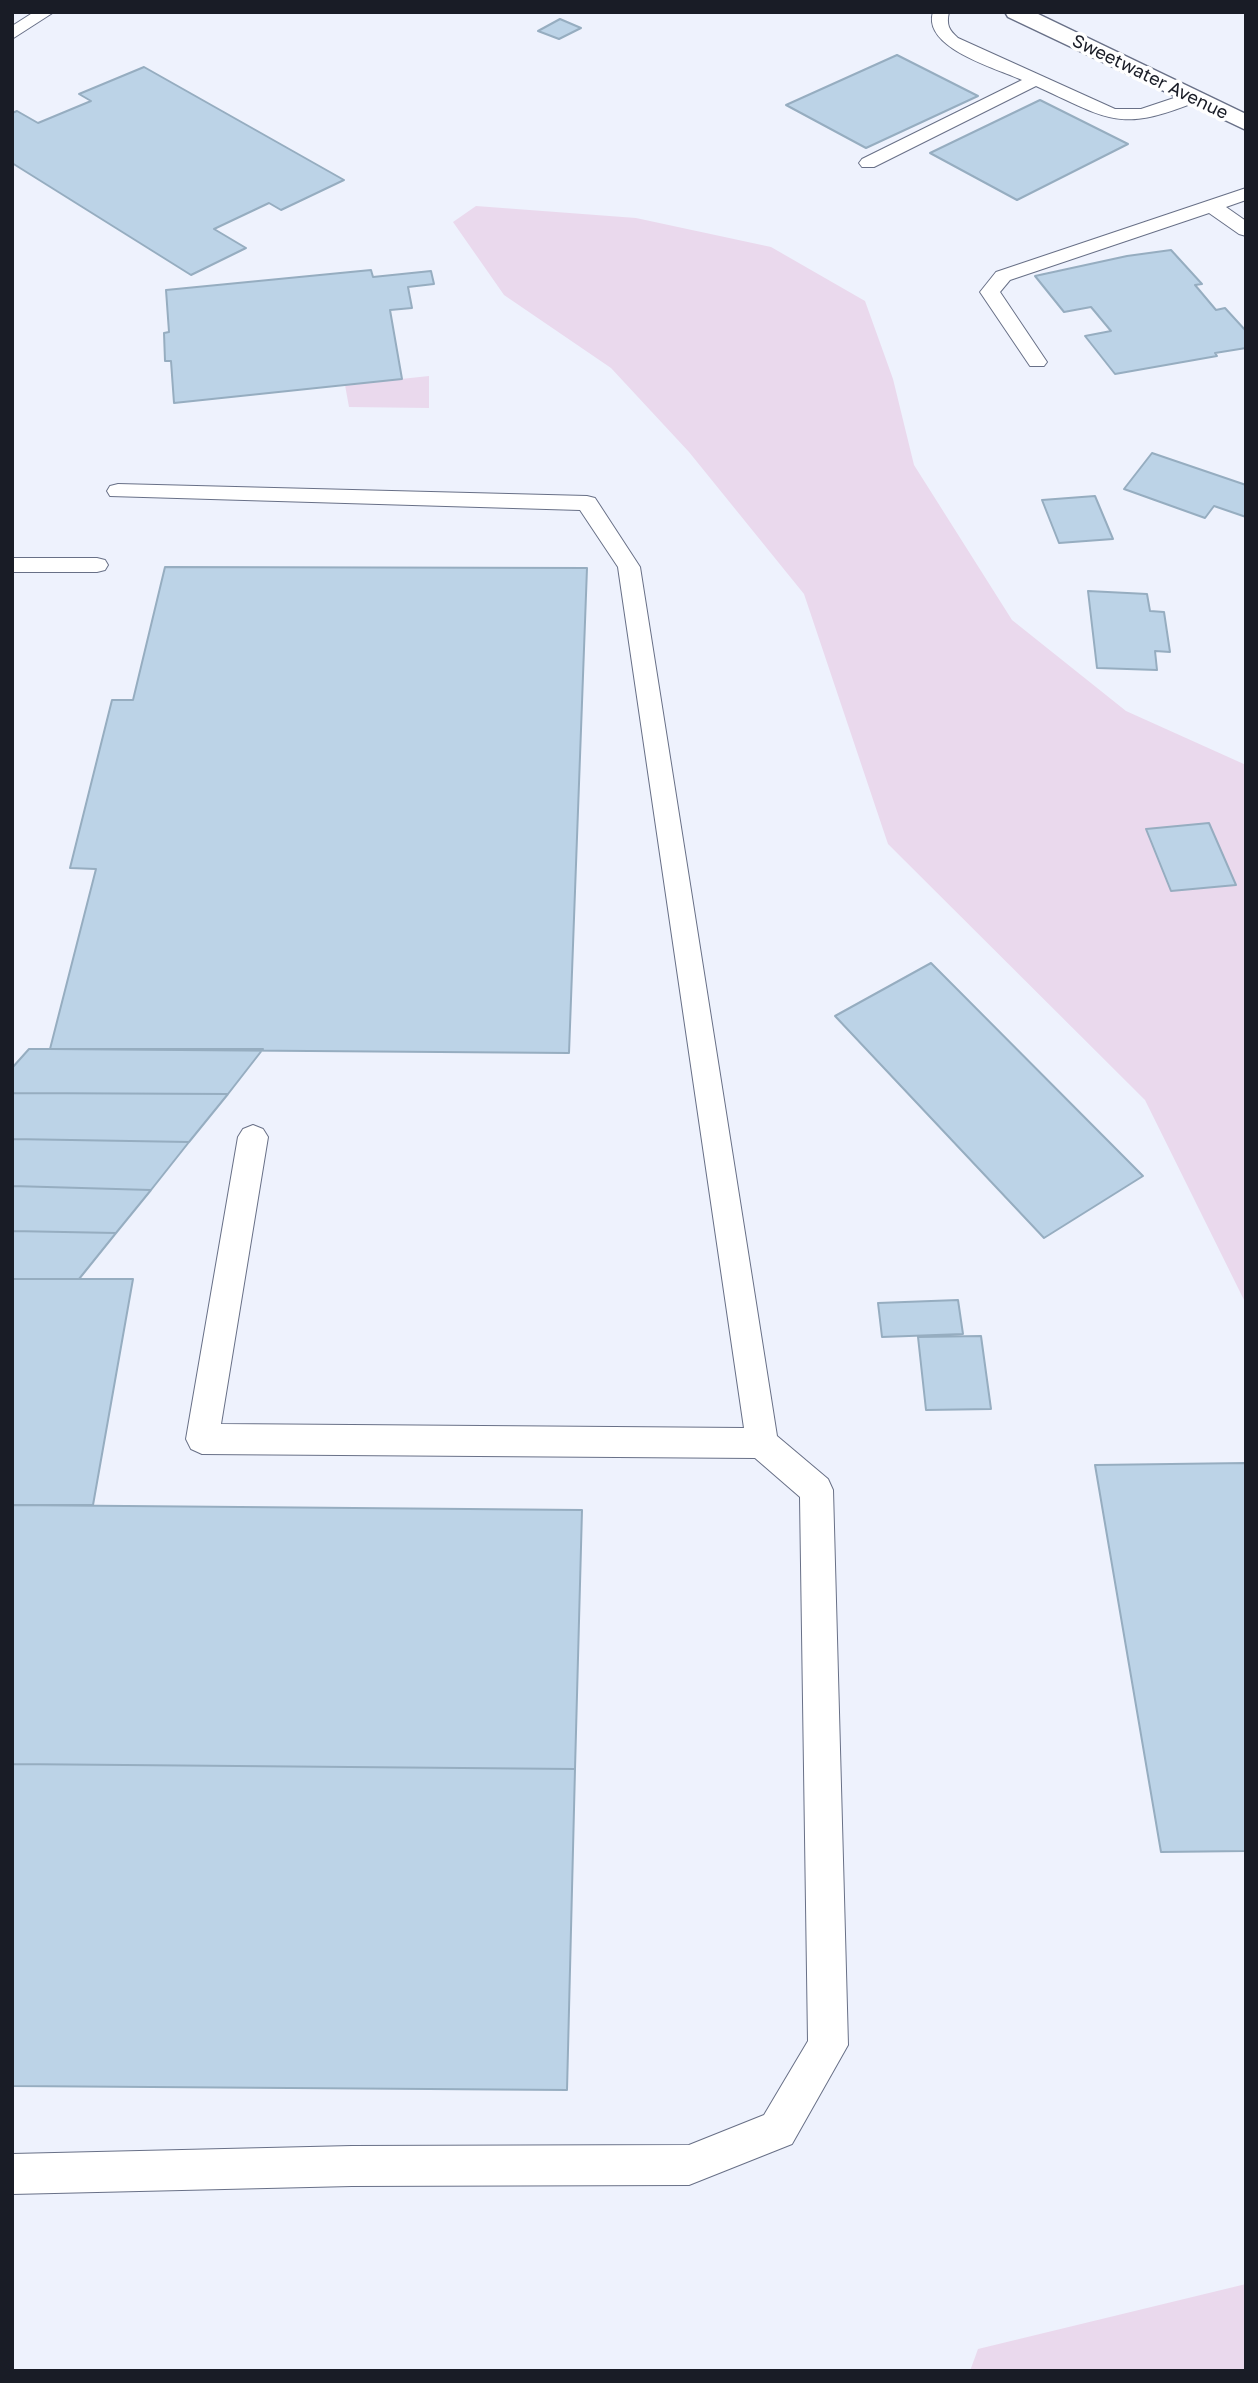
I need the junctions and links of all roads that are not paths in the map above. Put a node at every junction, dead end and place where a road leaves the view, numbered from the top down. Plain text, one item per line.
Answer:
1 (46, 12) edge
2 (941, 12) edge
3 (1016, 12) edge
4 (12, 34) edge
5 (1035, 80) junction
6 (1192, 97) junction
7 (1246, 123) edge
8 (868, 163) dead end
9 (1246, 194) edge
10 (1211, 205) junction
11 (1246, 230) edge
12 (1037, 362) dead end
13 (118, 491) dead end
14 (12, 565) edge
15 (97, 565) dead end
16 (253, 1137) dead end
17 (761, 1443) junction
18 (12, 2174) edge

1 - 4 lane
2 - 5 lane
3 - 6 street, Sweetwater Avenue
5 - 6 lane
5 - 8 lane
6 - 7 street, Sweetwater Avenue
9 - 10 lane
10 - 11 lane
10 - 12 lane
13 - 17 lane
14 - 15 lane
16 - 17 lane
17 - 18 lane

